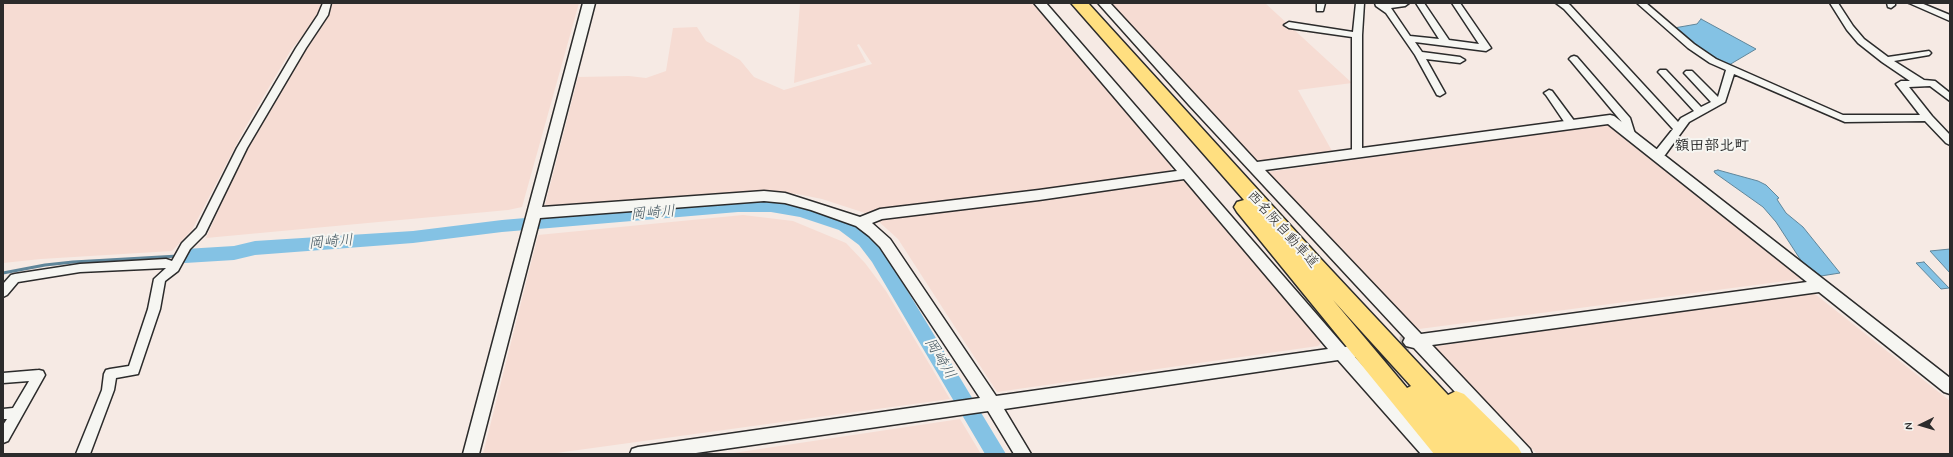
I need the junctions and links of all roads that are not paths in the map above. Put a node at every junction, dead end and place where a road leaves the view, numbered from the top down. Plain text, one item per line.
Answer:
1 (327, 3) edge
2 (589, 3) edge
3 (1040, 3) edge
4 (1067, 3) edge
5 (1079, 3) edge
6 (1104, 3) edge
7 (1359, 3) edge
8 (1405, 3) edge
9 (1420, 3) edge
10 (1456, 3) edge
11 (1560, 3) edge
12 (1641, 3) edge
13 (1834, 3) edge
14 (1913, 3) edge
15 (1380, 5) edge
16 (1950, 18) edge
17 (1289, 24) dead end
18 (1357, 35) junction
19 (1407, 38) junction
20 (1446, 43) junction
21 (1926, 53) dead end
22 (1419, 55) junction
23 (1574, 59) dead end
24 (1460, 60) dead end
25 (1885, 60) junction
26 (1731, 69) junction
27 (1663, 72) dead end
28 (1689, 74) dead end
29 (1920, 82) junction
30 (1440, 93) dead end
31 (1549, 93) dead end
32 (1950, 98) edge
33 (1718, 103) junction
34 (1700, 112) junction
35 (1928, 118) junction
36 (1571, 124) junction
37 (1678, 129) junction
38 (1630, 134) junction
39 (1950, 141) edge
40 (1357, 153) junction
41 (1655, 154) junction
42 (1254, 167) junction
43 (1187, 174) junction
44 (1226, 183) junction
45 (531, 221) junction
46 (860, 222) junction
47 (1313, 264) junction
48 (175, 266) junction
49 (1821, 286) junction
50 (3, 292) edge
51 (1413, 342) junction
52 (1347, 352) junction
53 (3, 378) edge
54 (1950, 387) edge
55 (988, 404) junction
56 (17, 413) junction
57 (3, 414) edge
58 (3, 437) edge
59 (83, 454) edge
60 (471, 454) edge
61 (638, 454) edge
62 (1023, 454) edge
63 (1432, 454) edge
64 (1448, 454) edge
65 (1468, 454) edge
66 (1488, 454) edge
67 (1510, 454) edge
68 (1524, 454) edge

1 - 48 street
2 - 45 street
3 - 43 street
4 - 44 highway, 西名阪自動車道
5 - 47 highway, 西名阪自動車道
6 - 42 street
7 - 18 street
8 - 15 street
9 - 20 street
10 - 20 street
11 - 37 street
12 - 26 street
13 - 25 street
14 - 16 street
15 - 19 street
17 - 18 street
18 - 40 street
19 - 20 street
19 - 22 street
21 - 25 street
22 - 24 street
22 - 30 street
23 - 38 street
25 - 29 street
26 - 33 street
26 - 35 street
27 - 34 street
28 - 33 street
29 - 32 street
29 - 35 street
31 - 36 street
33 - 34 street
34 - 37 street
35 - 39 street
36 - 38 street
36 - 40 street
37 - 41 street
38 - 41 street
40 - 42 street
41 - 49 street
42 - 51 street
43 - 46 street
43 - 52 street
44 - 64 highway
44 - 65 highway, 西名阪自動車道
45 - 46 street
45 - 60 street
46 - 55 street
47 - 66 highway, 西名阪自動車道
47 - 67 highway
48 - 50 street
48 - 59 street
49 - 51 street
49 - 54 street
51 - 68 street
52 - 55 street
52 - 63 street
53 - 56 street
55 - 61 street
55 - 62 street
56 - 57 street
56 - 58 street

